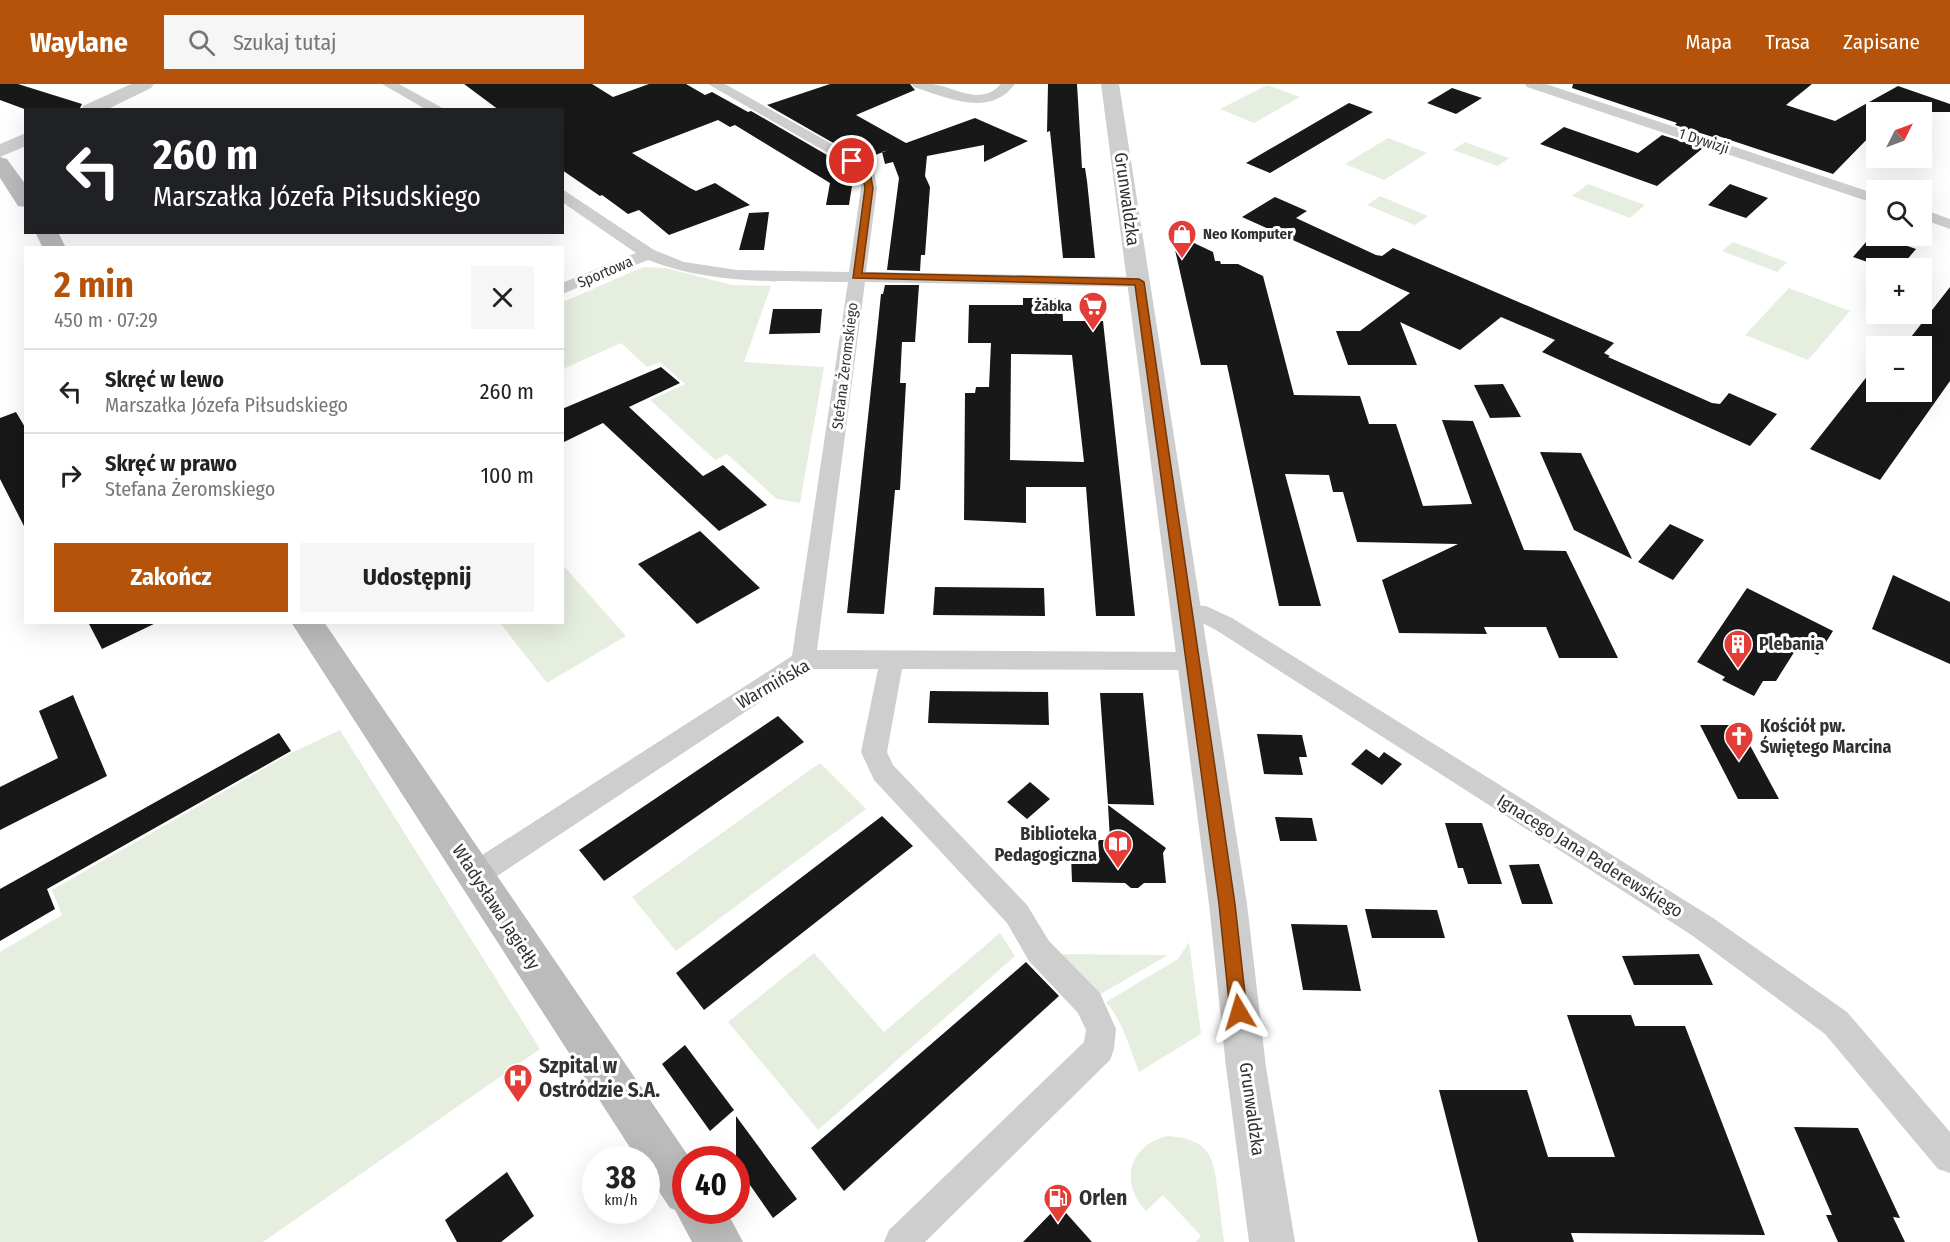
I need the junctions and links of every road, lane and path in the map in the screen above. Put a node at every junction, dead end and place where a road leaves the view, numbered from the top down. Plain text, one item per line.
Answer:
1 (145, 84) edge
2 (389, 84) edge
3 (715, 84) edge
4 (920, 84) edge
5 (1008, 84) edge
6 (1110, 84) edge
7 (1532, 84) edge
8 (94, 108) edge
9 (435, 108) edge
10 (24, 141) edge
11 (0, 151) edge
12 (0, 163) edge
13 (564, 195) edge
14 (1866, 196) edge
15 (24, 198) edge
16 (1932, 218) edge
17 (1950, 224) edge
18 (648, 254) junction
19 (856, 276) junction
20 (1139, 282) junction
21 (564, 288) edge
22 (1187, 614) junction
23 (308, 624) edge
24 (892, 659) junction
25 (804, 661) junction
26 (1193, 661) junction
27 (475, 874) junction
28 (1950, 1157) edge
29 (672, 1171) edge
30 (707, 1224) edge
31 (719, 1242) edge
32 (901, 1242) edge
33 (1272, 1242) edge

1 - 8 street
2 - 9 street
3 - 19 street, Stefana Żeromskiego
4 - 5 street
6 - 20 street, Grunwaldzka
7 - 14 street, 1 Dywizji
10 - 11 street
12 - 15 main road
13 - 18 street
16 - 17 street
18 - 19 street
18 - 21 street, Sportowa
19 - 20 street
19 - 25 street, Stefana Żeromskiego
20 - 22 street, Grunwaldzka
22 - 26 street, Grunwaldzka
22 - 28 street, Ignacego Jana Paderewskiego
23 - 27 main road, Władysława Jagiełły
24 - 25 street, Warmińska
24 - 26 street, Warmińska
24 - 32 street
25 - 27 street, Warmińska
26 - 33 street, Grunwaldzka
27 - 29 main road, Władysława Jagiełły
30 - 31 main road

